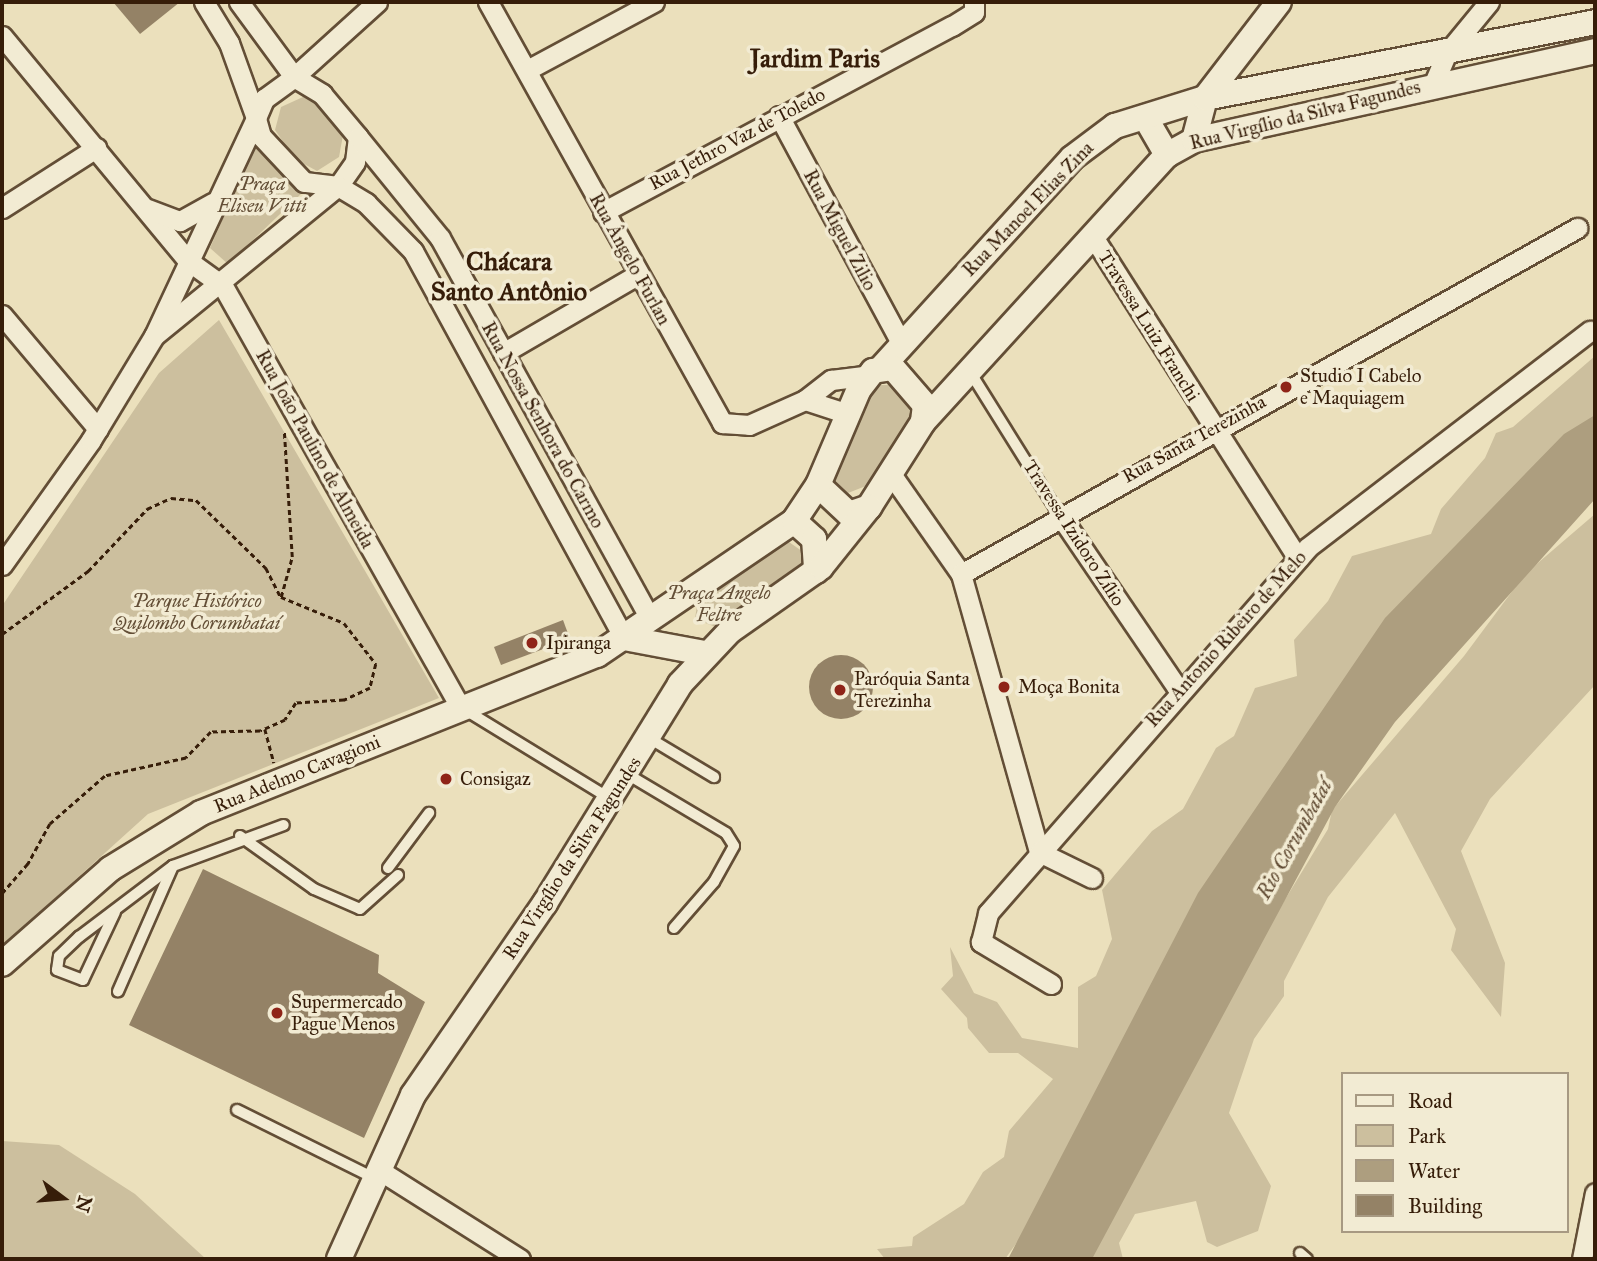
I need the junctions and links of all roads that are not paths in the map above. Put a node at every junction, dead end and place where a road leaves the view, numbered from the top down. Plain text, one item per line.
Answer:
1 (204, 2) edge
2 (239, 2) edge
3 (377, 2) edge
4 (488, 2) edge
5 (654, 2) edge
6 (974, 2) edge
7 (1279, 2) edge
8 (1489, 2) edge
9 (1595, 22) edge
10 (2, 36) edge
11 (1595, 51) edge
12 (1447, 53) junction
13 (527, 70) junction
14 (294, 77) junction
15 (1434, 83) junction
16 (1205, 98) junction
17 (779, 116) junction
18 (1145, 117) junction
19 (256, 118) junction
20 (358, 137) junction
21 (1194, 140) junction
22 (96, 148) junction
23 (1167, 155) junction
24 (338, 186) junction
25 (213, 203) junction
26 (2, 208) edge
27 (146, 209) junction
28 (603, 212) junction
29 (1577, 228) dead end
30 (1092, 235) junction
31 (187, 260) junction
32 (637, 275) junction
33 (223, 286) junction
34 (2, 315) edge
35 (1590, 331) dead end
36 (154, 336) junction
37 (901, 344) junction
38 (503, 353) junction
39 (876, 371) junction
40 (972, 375) junction
41 (805, 400) junction
42 (848, 414) junction
43 (923, 422) junction
44 (1213, 428) junction
45 (98, 429) junction
46 (891, 474) junction
47 (818, 485) junction
48 (869, 507) junction
49 (1059, 514) junction
50 (794, 521) junction
51 (1298, 558) junction
52 (3, 559) edge
53 (816, 571) junction
54 (961, 574) junction
55 (648, 615) junction
56 (624, 638) junction
57 (704, 653) junction
58 (1178, 689) junction
59 (460, 707) junction
60 (649, 738) junction
61 (626, 773) junction
62 (714, 777) dead end
63 (611, 799) junction
64 (429, 813) dead end
65 (284, 825) dead end
66 (240, 836) junction
67 (1039, 852) junction
68 (173, 866) junction
69 (388, 868) dead end
70 (398, 875) dead end
71 (1091, 878) dead end
72 (116, 912) junction
73 (674, 928) dead end
74 (2, 964) edge
75 (1051, 984) dead end
76 (118, 991) dead end
77 (237, 1110) dead end
78 (377, 1174) junction
79 (1594, 1200) edge
80 (339, 1259) edge
81 (520, 1259) edge
82 (1582, 1259) edge

1 - 19 street
2 - 14 street
3 - 14 street
4 - 13 street, Rua Ângelo Furlan
5 - 13 street
6 - 17 street, Rua Jethro Vaz de Toledo
7 - 16 street
8 - 12 street
9 - 12 street, Rua Virgílio da Silva Fagundes
10 - 22 street, Rua João Paulino de Almeida
11 - 15 street, Rua Virgílio da Silva Fagundes
12 - 15 street
12 - 16 street, Rua Virgílio da Silva Fagundes
13 - 28 street, Rua Ângelo Furlan
14 - 19 street
14 - 20 street
15 - 21 street, Rua Virgílio da Silva Fagundes
16 - 18 street, Rua Manoel Elias Zina
16 - 21 street
17 - 28 street, Rua Jethro Vaz de Toledo
17 - 37 street, Rua Miguel Zilio
18 - 23 street
18 - 37 street, Rua Manoel Elias Zina
19 - 24 street
19 - 25 street
20 - 24 street
20 - 38 street, Rua Nossa Senhora do Carmo
21 - 23 street, Rua Virgílio da Silva Fagundes
22 - 26 street
22 - 27 street, Rua João Paulino de Almeida
23 - 30 street, Rua Virgílio da Silva Fagundes
24 - 33 street
24 - 56 street, Rua Nossa Senhora do Carmo
25 - 27 street
25 - 31 street
27 - 31 street, Rua João Paulino de Almeida
28 - 32 street, Rua Ângelo Furlan
29 - 44 street, Rua Santa Terezinha
30 - 40 street, Rua Virgílio da Silva Fagundes
30 - 44 street, Travessa Luiz Franchi
31 - 33 street, Rua João Paulino de Almeida
31 - 36 street
32 - 38 street
32 - 41 street, Rua Ângelo Furlan
33 - 36 street
33 - 59 street, Rua João Paulino de Almeida
34 - 45 street
35 - 51 street, Rua Antonio Ribeiro de Melo
36 - 45 street
37 - 39 street, Rua Manoel Elias Zina
38 - 55 street, Rua Nossa Senhora do Carmo
39 - 41 street
39 - 42 street, Rua Manoel Elias Zina
39 - 43 street
40 - 43 street, Rua Virgílio da Silva Fagundes
40 - 49 lane, Travessa Izidoro Zílio
41 - 42 street
42 - 47 street, Rua Manoel Elias Zina
43 - 46 street, Rua Virgílio da Silva Fagundes
44 - 49 street, Rua Santa Terezinha
44 - 51 street, Travessa Luiz Franchi
45 - 52 street
46 - 48 street, Rua Virgílio da Silva Fagundes
46 - 54 street
47 - 48 street
47 - 50 street, Rua Manoel Elias Zina
48 - 53 street, Rua Virgílio da Silva Fagundes
49 - 54 street, Rua Santa Terezinha
49 - 58 street, Travessa Izidoro Zílio
50 - 53 street
50 - 55 street, Rua Adelmo Cavagioni
51 - 58 street, Rua Antonio Ribeiro de Melo
53 - 57 street, Rua Virgílio da Silva Fagundes
54 - 67 street
55 - 56 street, Rua Adelmo Cavagioni
56 - 57 street
56 - 59 street, Rua Adelmo Cavagioni
57 - 60 street, Rua Virgílio da Silva Fagundes
58 - 67 street, Rua Antonio Ribeiro de Melo
59 - 63 lane
59 - 74 street, Rua Adelmo Cavagioni
60 - 61 street, Rua Virgílio da Silva Fagundes
60 - 62 lane
61 - 63 street, Rua Virgílio da Silva Fagundes
61 - 73 lane
63 - 78 street, Rua Virgílio da Silva Fagundes
64 - 69 lane
65 - 66 lane
66 - 68 lane
66 - 70 lane
67 - 71 street
67 - 75 street, Rua Antonio Ribeiro de Melo
68 - 72 lane
68 - 76 lane
72 - 72 lane
77 - 78 lane
78 - 80 street, Rua Virgílio da Silva Fagundes
78 - 81 street
79 - 82 street

